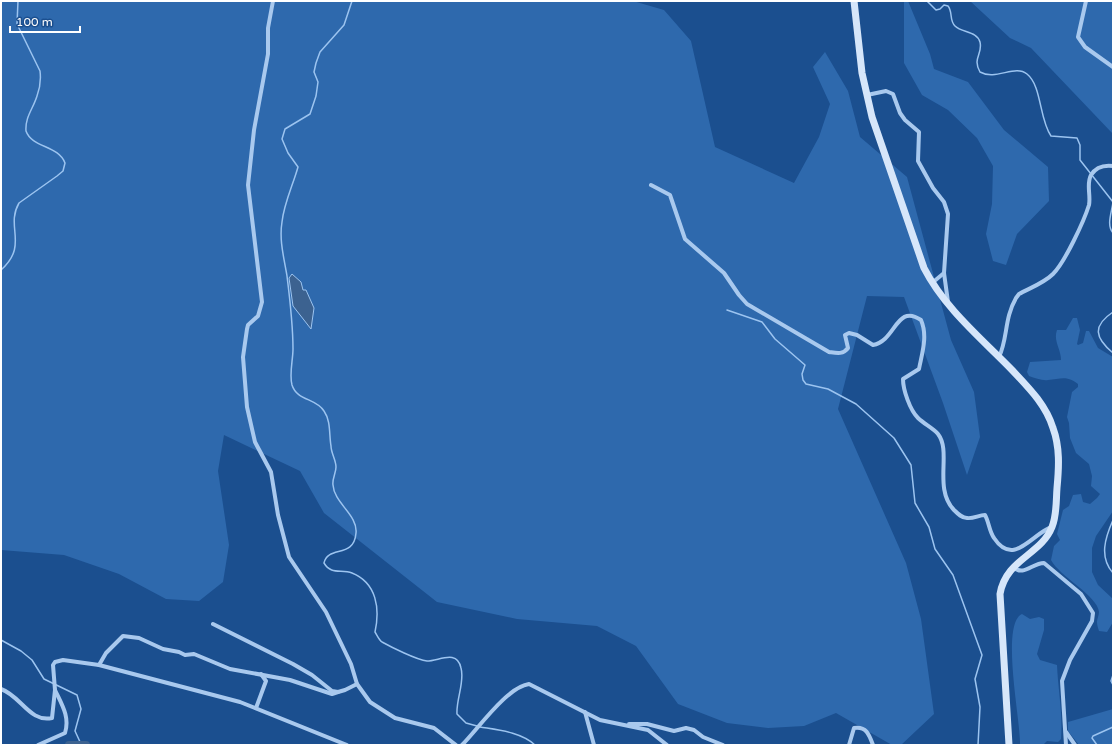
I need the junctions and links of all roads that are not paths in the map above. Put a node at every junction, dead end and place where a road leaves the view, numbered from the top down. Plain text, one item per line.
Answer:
1 (273, 1) edge
2 (854, 1) edge
3 (1086, 1) edge
4 (1113, 67) edge
5 (866, 95) junction
6 (1113, 166) edge
7 (651, 185) dead end
8 (944, 273) junction
9 (932, 284) junction
10 (948, 305) junction
11 (999, 357) junction
12 (1052, 526) junction
13 (1013, 567) junction
14 (213, 624) dead end
15 (99, 665) junction
16 (261, 674) junction
17 (357, 684) junction
18 (1, 689) edge
19 (55, 690) junction
20 (338, 692) junction
21 (256, 708) junction
22 (585, 712) junction
23 (624, 725) junction
24 (1066, 732) junction
25 (38, 745) edge
26 (347, 745) edge
27 (456, 745) edge
28 (462, 745) edge
29 (594, 745) edge
30 (667, 745) edge
31 (723, 745) edge
32 (849, 745) edge
33 (873, 745) edge
34 (1009, 745) edge
35 (1066, 745) edge
36 (1075, 745) edge

1 - 17 street
2 - 5 street
3 - 4 street
5 - 8 street
5 - 9 street
6 - 11 street
7 - 12 street
8 - 9 street
8 - 10 street
9 - 10 street
10 - 11 street
11 - 12 street
12 - 13 street
13 - 24 street
13 - 34 street
14 - 20 street
15 - 16 street
15 - 19 street
15 - 21 street
16 - 20 street
16 - 21 street
17 - 20 street
17 - 27 street
18 - 19 street
19 - 25 street
21 - 26 street
22 - 23 street
22 - 28 street
22 - 29 street
23 - 30 street
23 - 31 street
24 - 35 street
24 - 36 street
32 - 33 street

